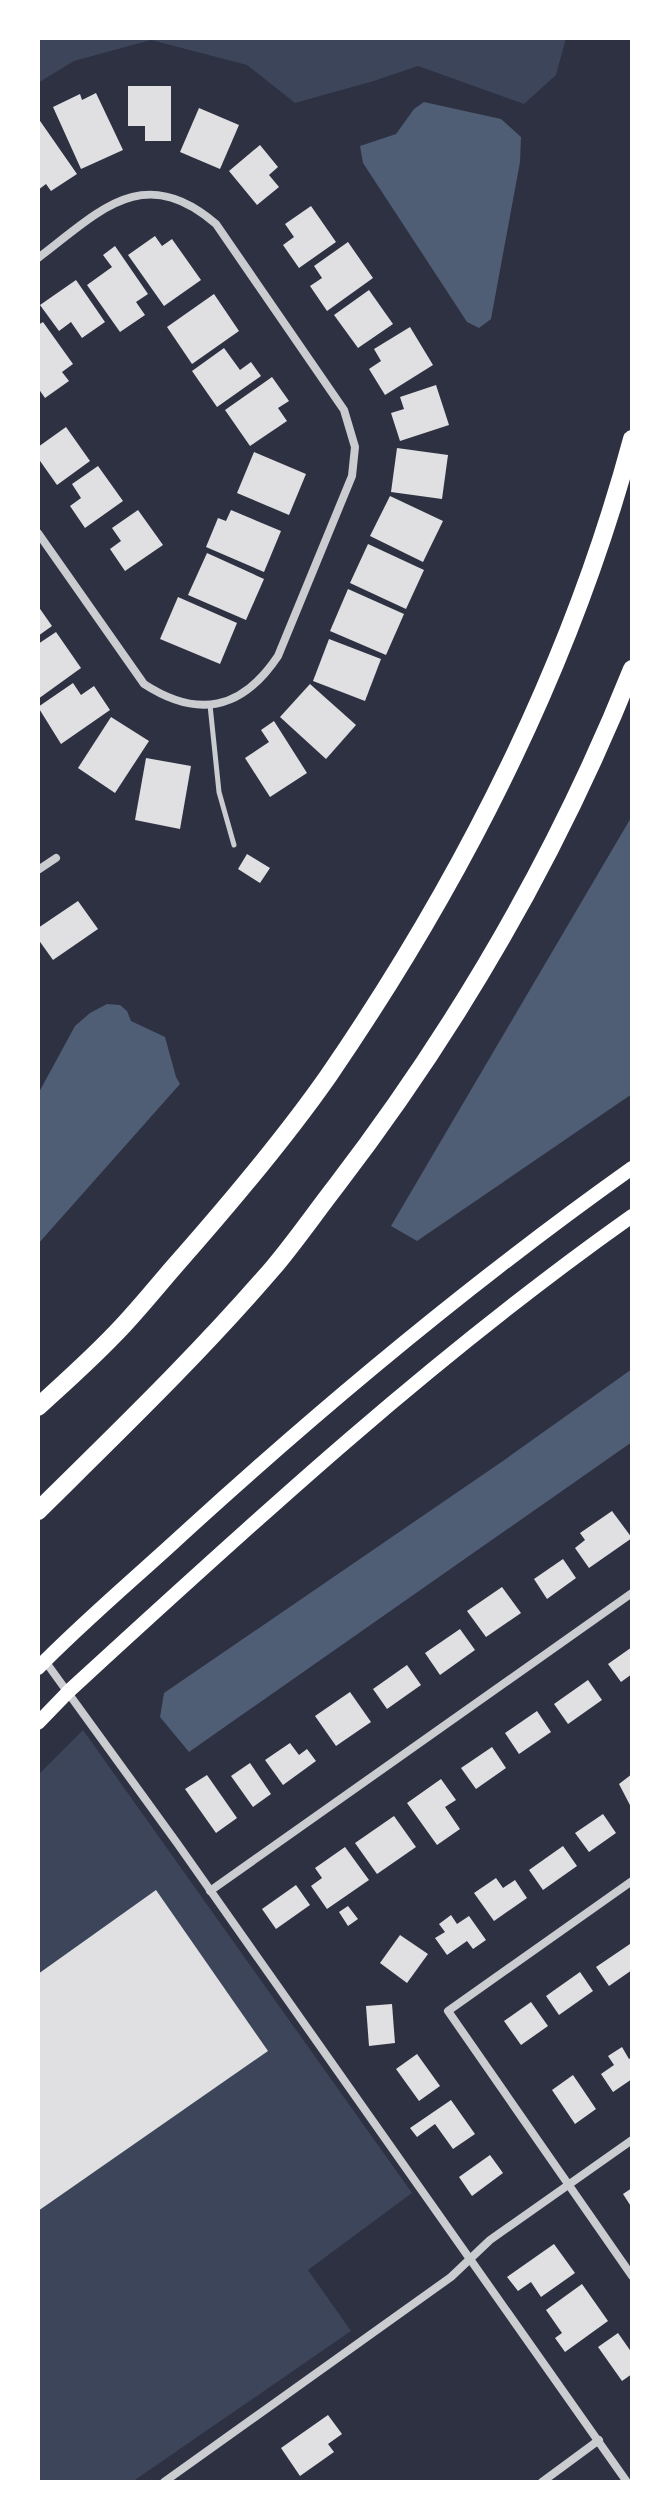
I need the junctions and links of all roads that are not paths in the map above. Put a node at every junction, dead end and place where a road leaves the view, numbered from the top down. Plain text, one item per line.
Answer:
1 (38, 258) edge
2 (632, 439) edge
3 (38, 533) edge
4 (632, 669) edge
5 (210, 704) junction
6 (234, 845) dead end
7 (56, 858) dead end
8 (38, 870) edge
9 (632, 1168) edge
10 (632, 1216) edge
11 (38, 1407) edge
12 (38, 1511) edge
13 (632, 1593) edge
14 (42, 1664) edge
15 (69, 1691) junction
16 (38, 1723) edge
17 (632, 1881) edge
18 (210, 1891) junction
19 (632, 2140) edge
20 (568, 2185) junction
21 (471, 2258) junction
22 (632, 2276) edge
23 (599, 2440) junction
24 (164, 2482) edge
25 (542, 2482) edge
26 (627, 2482) edge

1 - 5 street
2 - 11 highway
3 - 5 street
4 - 12 highway
5 - 6 lane
7 - 8 street
9 - 14 main road
10 - 15 main road
13 - 18 street
14 - 15 street
15 - 16 main road
15 - 18 street
17 - 20 street
18 - 21 street
19 - 20 street
20 - 21 street
20 - 22 street
21 - 23 street
21 - 24 street
23 - 25 street
23 - 26 street

